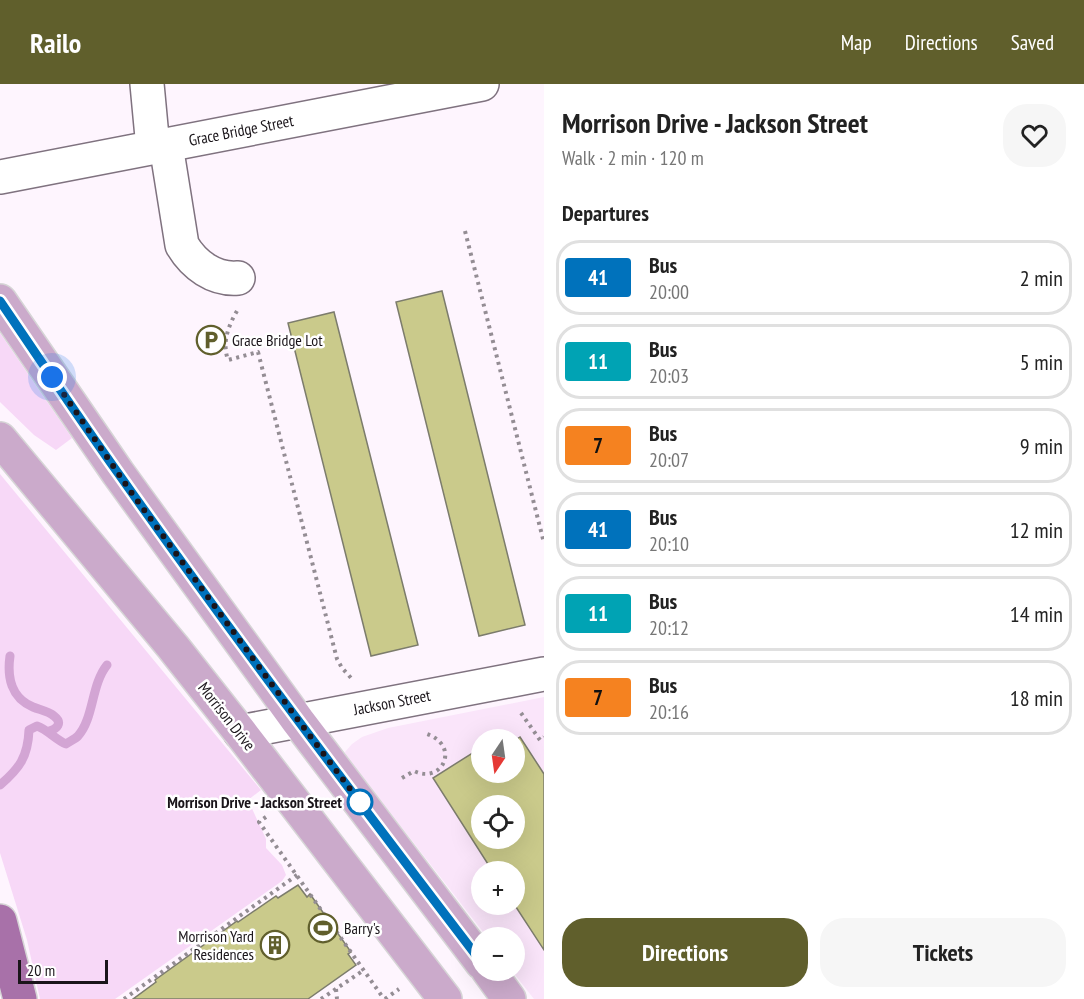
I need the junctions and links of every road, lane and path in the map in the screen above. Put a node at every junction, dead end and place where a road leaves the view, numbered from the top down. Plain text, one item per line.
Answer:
1 (147, 84) edge
2 (482, 84) edge
3 (160, 146) junction
4 (0, 177) edge
5 (465, 231) dead end
6 (238, 278) dead end
7 (0, 301) edge
8 (237, 311) dead end
9 (0, 439) edge
10 (544, 543) edge
11 (544, 674) edge
12 (355, 681) dead end
13 (521, 713) dead end
14 (298, 720) junction
15 (240, 732) junction
16 (424, 733) dead end
17 (544, 737) edge
18 (402, 778) dead end
19 (267, 816) dead end
20 (297, 875) junction
21 (0, 921) edge
22 (471, 948) edge
23 (364, 970) junction
24 (496, 981) edge
25 (399, 988) dead end
26 (336, 989) junction
27 (20, 999) edge
28 (124, 999) edge
29 (321, 999) edge
30 (337, 999) edge
31 (385, 999) edge
32 (445, 999) edge
33 (509, 999) edge

1 - 3 street
2 - 3 street, Grace Bridge Street
3 - 4 street, Grace Bridge Street
3 - 6 street
5 - 10 path
7 - 14 main road
8 - 12 path
9 - 15 main road, Morrison Drive
11 - 14 street, Jackson Street
13 - 17 path
14 - 15 street, Jackson Street
14 - 22 main road
15 - 32 main road, Morrison Drive
16 - 18 path
19 - 20 path
20 - 23 path
20 - 28 path
21 - 27 highway
23 - 26 path
23 - 31 path
24 - 33 main road
25 - 31 path
26 - 29 path
26 - 30 path

